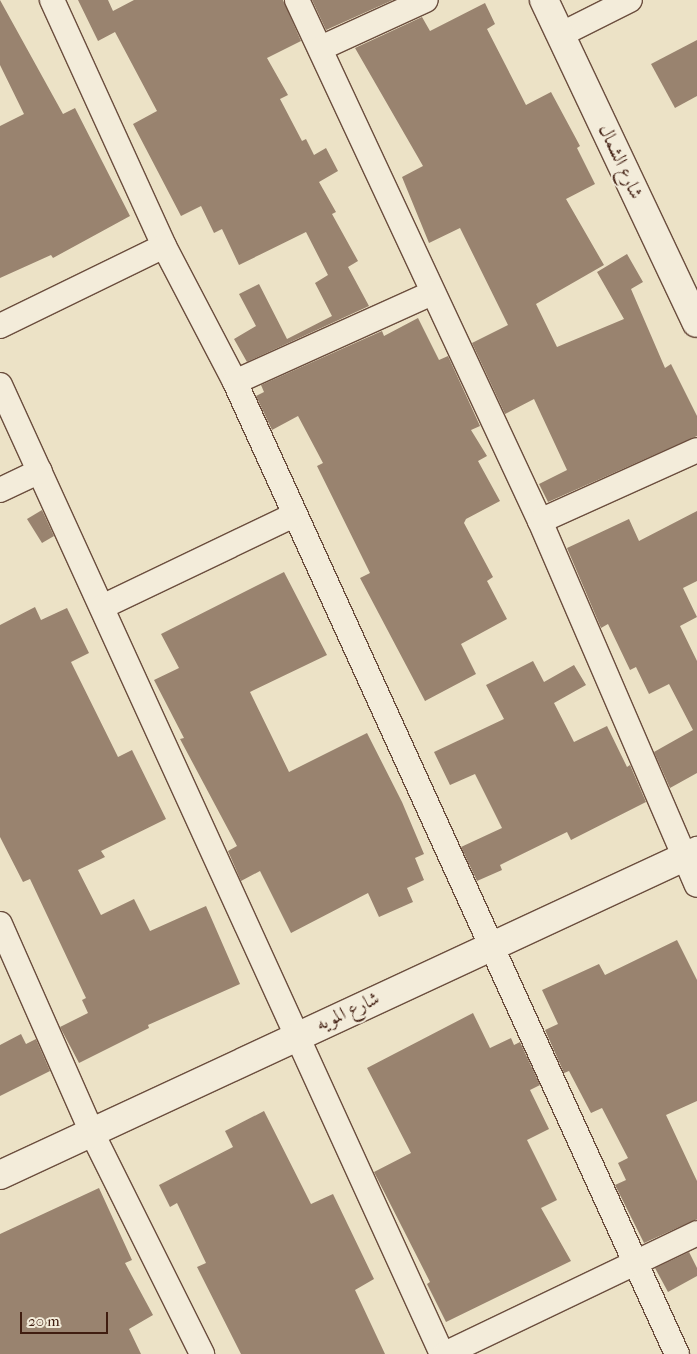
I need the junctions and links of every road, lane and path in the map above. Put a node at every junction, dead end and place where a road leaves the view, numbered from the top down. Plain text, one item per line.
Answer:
1 (52, 0) edge
2 (297, 0) edge
3 (426, 0) edge
4 (544, 0) edge
5 (630, 0) edge
6 (560, 35) junction
7 (321, 48) junction
8 (164, 246) junction
9 (432, 293) junction
10 (697, 323) edge
11 (0, 326) edge
12 (235, 382) junction
13 (0, 385) edge
14 (697, 450) edge
15 (40, 471) junction
16 (0, 490) edge
17 (294, 515) junction
18 (540, 521) junction
19 (102, 607) junction
20 (690, 854) edge
21 (697, 885) edge
22 (0, 924) edge
23 (491, 944) junction
24 (296, 1037) junction
25 (92, 1133) junction
26 (0, 1175) edge
27 (697, 1233) edge
28 (634, 1262) junction
29 (202, 1354) edge
30 (443, 1354) edge
31 (677, 1354) edge

1 - 8 street
2 - 7 street
3 - 7 street
4 - 6 street, شارع الشمال
5 - 6 street
6 - 10 street, شارع الشمال
7 - 9 street
8 - 11 street
8 - 12 street
9 - 12 street
9 - 18 street
12 - 17 street
13 - 15 street
14 - 18 street
15 - 16 street
15 - 19 street
17 - 19 street
17 - 23 street
18 - 20 street
19 - 24 street
20 - 21 street
20 - 23 street, شارع المويه
22 - 25 street
23 - 24 street, شارع المويه
23 - 28 street
24 - 25 street, شارع المويه
24 - 30 street
25 - 26 street, شارع المويه
25 - 29 street
27 - 28 street
28 - 30 street
28 - 31 street

